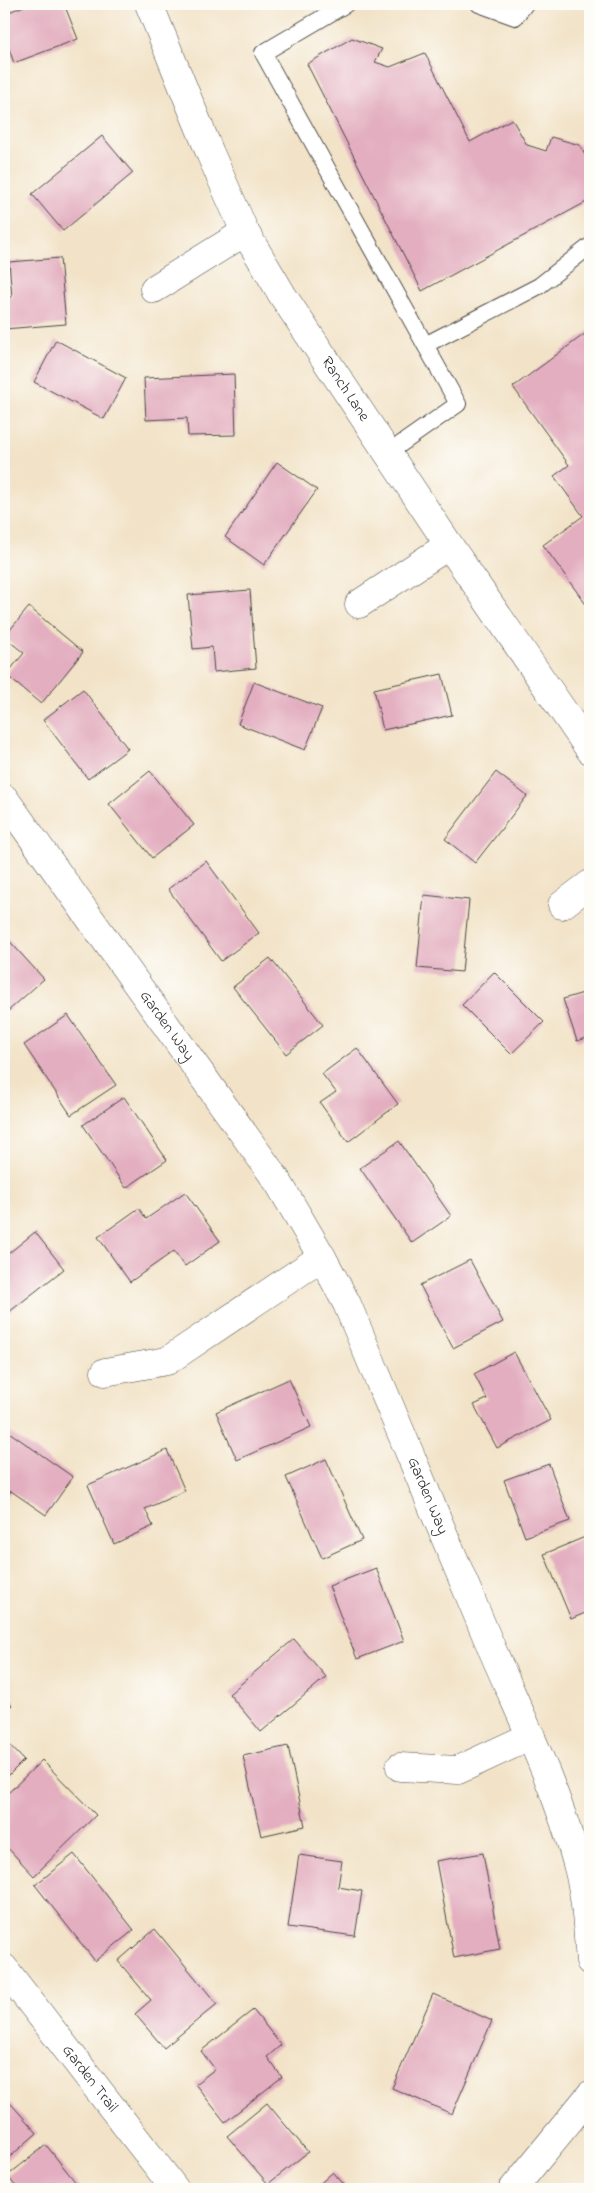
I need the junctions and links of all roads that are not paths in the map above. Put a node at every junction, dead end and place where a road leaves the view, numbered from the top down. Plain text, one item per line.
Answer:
1 (149, 4) edge
2 (346, 4) edge
3 (479, 4) edge
4 (524, 4) edge
5 (245, 232) junction
6 (590, 246) edge
7 (154, 289) dead end
8 (425, 345) junction
9 (388, 453) junction
10 (449, 545) junction
11 (359, 604) dead end
12 (590, 750) edge
13 (4, 798) edge
14 (590, 884) edge
15 (562, 905) dead end
16 (322, 1257) junction
17 (105, 1372) dead end
18 (531, 1736) junction
19 (400, 1767) dead end
20 (590, 1961) edge
21 (4, 1968) edge
22 (590, 2095) edge
23 (175, 2189) edge
24 (514, 2189) edge

1 - 5 street, Ranch Lane
2 - 8 lane
3 - 4 lane
5 - 7 street
5 - 9 street, Ranch Lane
6 - 8 lane
8 - 9 lane
9 - 10 street, Ranch Lane
10 - 11 street
10 - 12 street, Ranch Lane
13 - 16 street, Garden Way
14 - 15 street
16 - 17 street
16 - 18 street, Garden Way
18 - 19 street
18 - 20 street, Garden Way
21 - 23 street, Garden Trail
22 - 24 street

